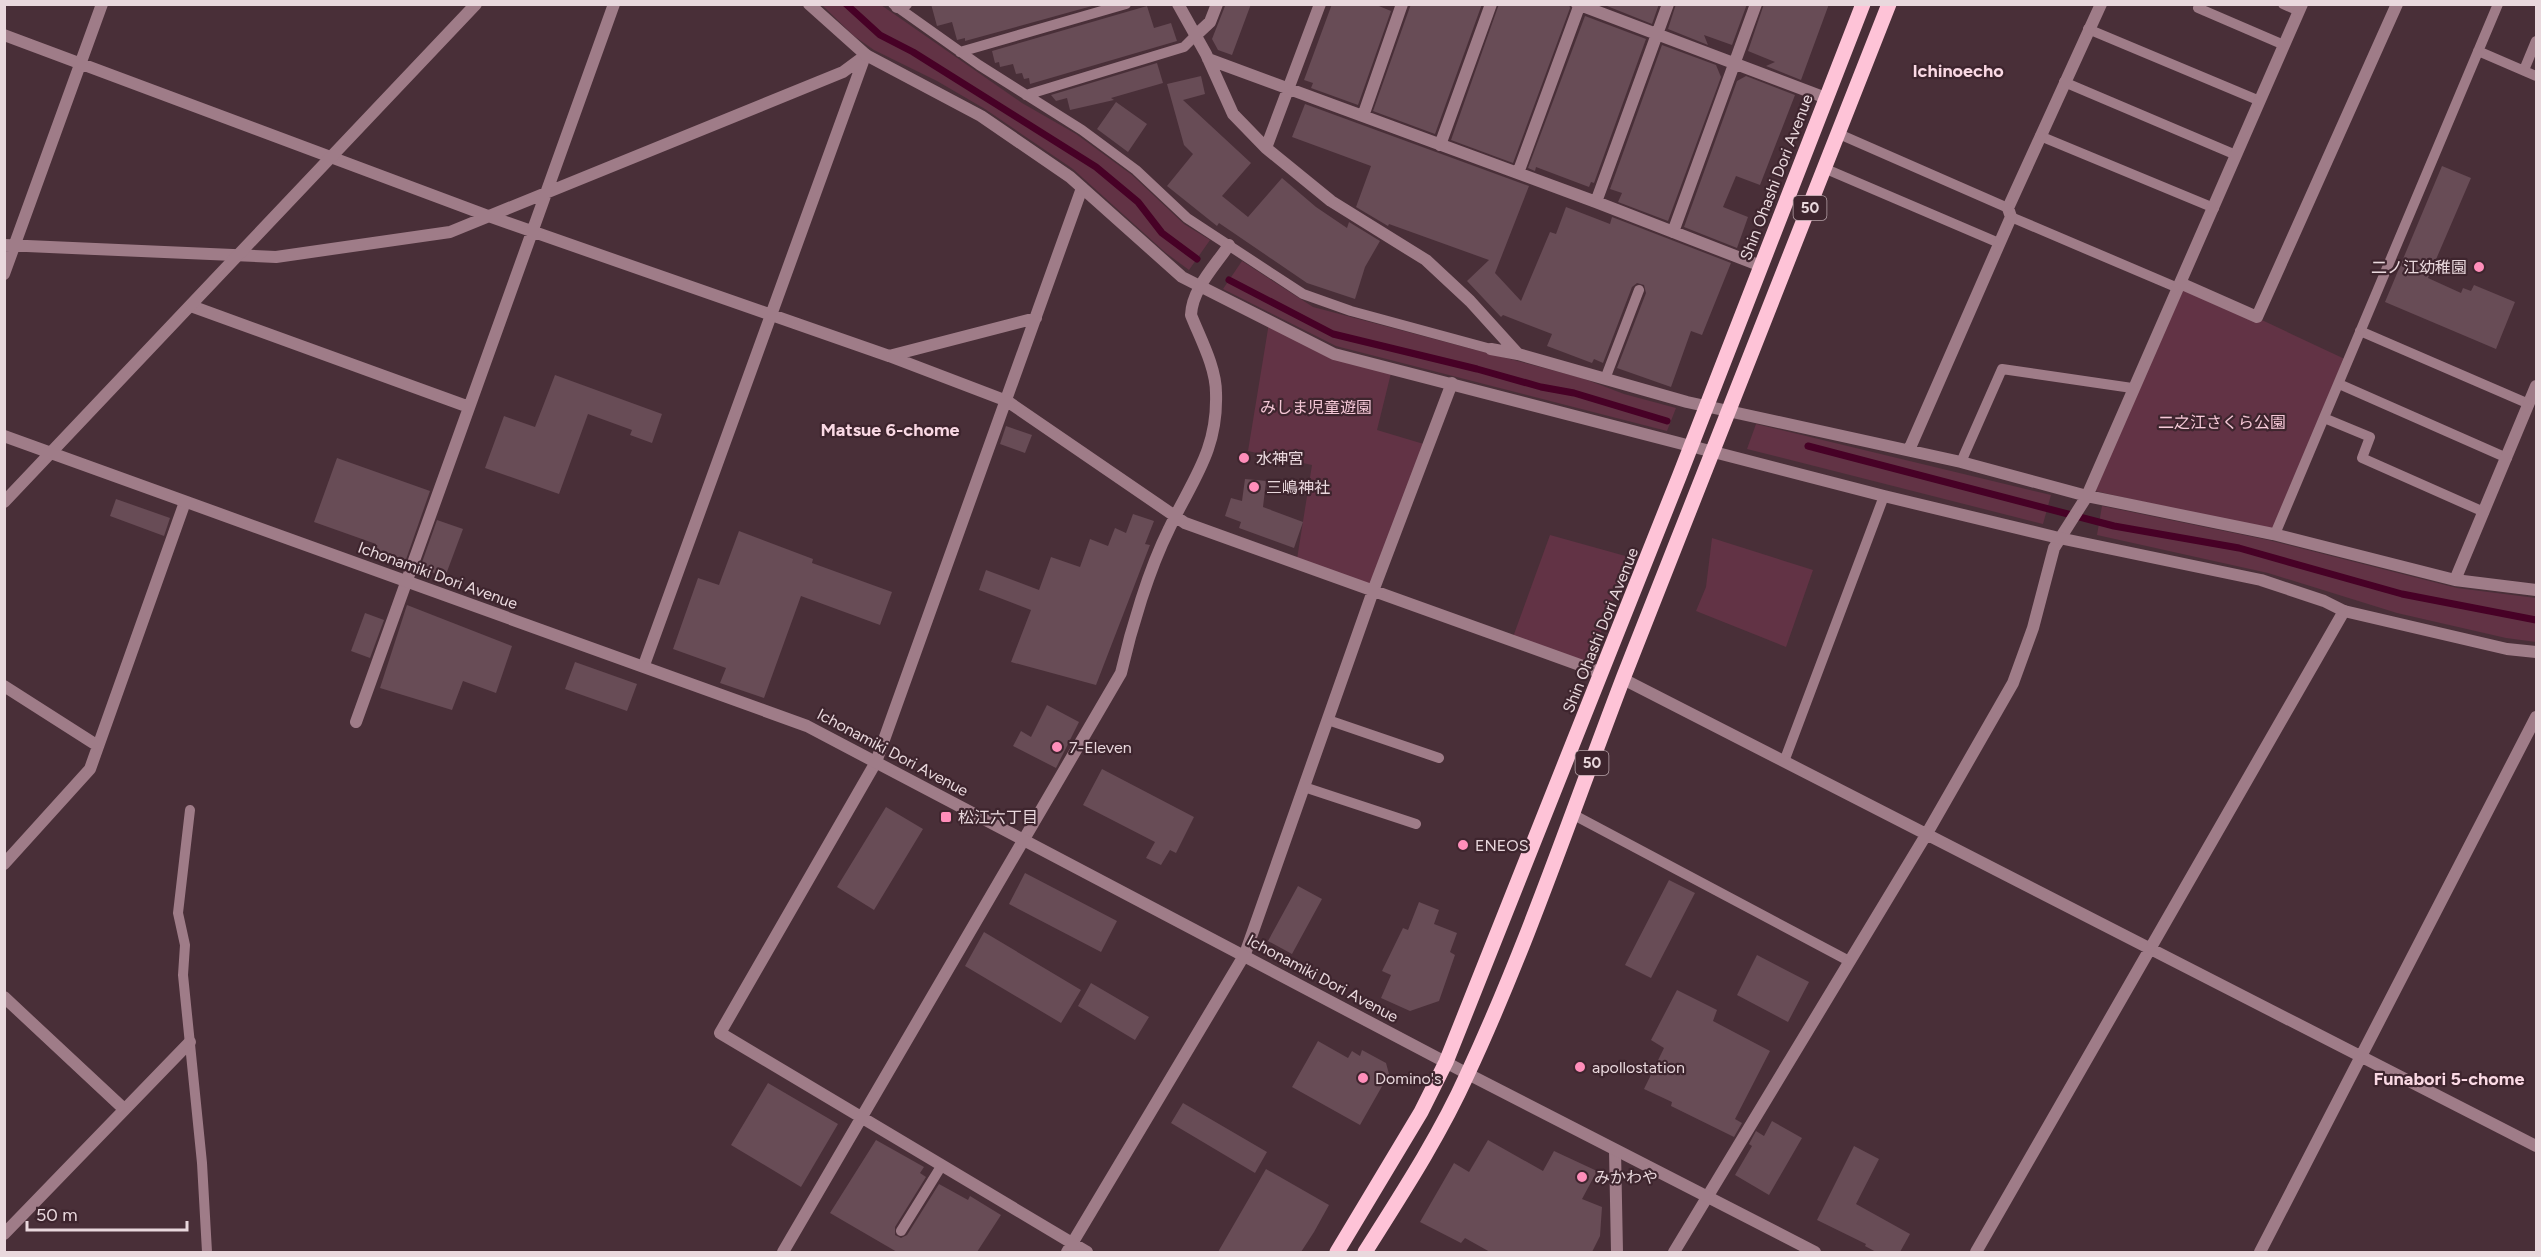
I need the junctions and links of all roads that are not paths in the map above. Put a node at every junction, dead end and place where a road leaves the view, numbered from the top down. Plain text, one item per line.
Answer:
1 (102, 4) edge
2 (614, 4) edge
3 (809, 4) edge
4 (1125, 4) edge
5 (1178, 4) edge
6 (1217, 4) edge
7 (1320, 4) edge
8 (1402, 4) edge
9 (1491, 4) edge
10 (1668, 4) edge
11 (1756, 4) edge
12 (1863, 4) edge
13 (1889, 4) edge
14 (2101, 4) edge
15 (2283, 4) edge
16 (2397, 4) edge
17 (2498, 4) edge
18 (475, 5) edge
19 (899, 5) edge
20 (1579, 5) edge
21 (2198, 8) dead end
22 (2301, 8) edge
23 (2088, 29) junction
24 (1657, 34) junction
25 (4, 35) edge
26 (1195, 36) junction
27 (2536, 41) edge
28 (2284, 45) junction
29 (2478, 51) junction
30 (960, 52) junction
31 (866, 55) junction
32 (1208, 59) junction
33 (81, 62) junction
34 (1734, 63) junction
35 (2524, 70) junction
36 (2536, 76) edge
37 (2064, 82) junction
38 (1289, 89) junction
39 (1026, 95) junction
40 (1826, 98) junction
41 (2260, 101) junction
42 (1363, 116) junction
43 (1839, 134) junction
44 (2040, 136) junction
45 (1440, 145) junction
46 (1266, 148) junction
47 (2236, 155) junction
48 (334, 156) junction
49 (1826, 169) junction
50 (1518, 174) junction
51 (1082, 188) junction
52 (547, 191) junction
53 (1596, 201) junction
54 (2214, 208) junction
55 (2009, 213) junction
56 (491, 217) junction
57 (532, 230) junction
58 (1673, 232) junction
59 (1999, 243) junction
60 (10, 245) edge
61 (1229, 245) junction
62 (241, 256) junction
63 (1761, 266) junction
64 (4, 274) edge
65 (1200, 286) junction
66 (2179, 286) junction
67 (1639, 290) dead end
68 (191, 306) junction
69 (769, 314) junction
70 (1036, 318) junction
71 (2360, 331) junction
72 (1491, 349) joint
73 (1518, 354) junction
74 (889, 356) junction
75 (1605, 379) junction
76 (1452, 383) junction
77 (2339, 384) junction
78 (2536, 386) edge
79 (2132, 388) junction
80 (1007, 401) junction
81 (2529, 404) junction
82 (1707, 406) junction
83 (469, 408) junction
84 (1731, 411) junction
85 (2324, 418) junction
86 (4, 436) edge
87 (1691, 447) junction
88 (1909, 450) junction
89 (1715, 452) junction
90 (51, 453) junction
91 (2507, 458) junction
92 (1961, 462) junction
93 (1884, 496) junction
94 (2087, 496) junction
95 (4, 502) edge
96 (185, 502) junction
97 (2484, 512) junction
98 (1176, 515) junction
99 (2275, 534) junction
100 (2059, 538) junction
101 (2455, 580) junction
102 (405, 582) junction
103 (2536, 590) edge
104 (1373, 591) junction
105 (2344, 611) junction
106 (2536, 652) edge
107 (644, 665) junction
108 (1602, 673) junction
109 (1623, 679) junction
110 (4, 686) edge
111 (1328, 720) junction
112 (2536, 720) edge
113 (356, 722) dead end
114 (98, 746) junction
115 (1439, 759) dead end
116 (1785, 759) junction
117 (876, 762) junction
118 (1304, 787) junction
119 (190, 810) dead end
120 (1574, 815) junction
121 (1416, 824) dead end
122 (1926, 835) junction
123 (1025, 841) junction
124 (4, 864) edge
125 (2153, 948) junction
126 (1245, 954) junction
127 (1849, 961) junction
128 (4, 996) edge
129 (190, 1042) junction
130 (2362, 1057) junction
131 (1446, 1062) junction
132 (1468, 1074) junction
133 (124, 1109) junction
134 (861, 1117) junction
135 (2536, 1146) edge
136 (1615, 1150) junction
137 (942, 1165) junction
138 (1706, 1197) junction
139 (901, 1232) dead end
140 (4, 1234) edge
141 (1070, 1248) edge
142 (207, 1252) edge
143 (783, 1252) edge
144 (1086, 1252) edge
145 (1337, 1252) edge
146 (1365, 1252) edge
147 (1617, 1252) edge
148 (1674, 1252) edge
149 (1815, 1252) edge
150 (1976, 1252) edge
151 (2260, 1252) edge

1 - 33 street
2 - 52 street
3 - 31 street
4 - 30 lane
5 - 26 street
6 - 26 street
7 - 38 street
8 - 42 street
9 - 45 street
10 - 24 street
11 - 34 street
12 - 40 main road, Shin Ohashi Dori Avenue / 50
13 - 43 main road, 50
14 - 23 street
15 - 22 lane
16 - 66 street
17 - 29 lane
18 - 48 street
19 - 30 lane
20 - 24 street
20 - 50 street
21 - 28 lane
22 - 28 street
23 - 37 street
23 - 41 lane
24 - 34 street
24 - 53 street
25 - 33 street
26 - 32 street
26 - 39 lane
27 - 35 lane
28 - 41 street
29 - 35 lane
29 - 71 lane
30 - 39 lane
31 - 51 street
31 - 52 street
31 - 69 street
32 - 38 street
32 - 46 street
33 - 48 street
33 - 60 street
34 - 40 street
34 - 58 street
35 - 36 lane
37 - 44 street
37 - 47 lane
38 - 42 street
38 - 46 street
39 - 61 lane
40 - 63 main road, Shin Ohashi Dori Avenue / 50
41 - 47 street
42 - 45 street
43 - 49 main road, 50
43 - 55 lane
44 - 54 lane
44 - 55 street
45 - 50 street
46 - 73 street
47 - 54 street
48 - 56 street
48 - 62 street
49 - 59 lane
49 - 84 main road, 50
50 - 53 street
51 - 65 street
51 - 70 street
52 - 56 street
52 - 57 street
53 - 58 street
54 - 66 street
55 - 59 street
55 - 66 lane
56 - 57 street
56 - 62 street
57 - 69 street
57 - 83 street
58 - 63 street
59 - 88 street
60 - 62 street
60 - 64 street
61 - 65 street
61 - 72 lane
62 - 68 street
63 - 82 main road, Shin Ohashi Dori Avenue / 50
65 - 76 street
65 - 98 street
66 - 79 street
67 - 75 lane
68 - 83 street
68 - 90 street
69 - 74 street
69 - 107 street
70 - 74 street
70 - 80 street
71 - 77 lane
71 - 81 lane
72 - 73 street
73 - 75 street
74 - 80 street
75 - 82 street
76 - 87 street
76 - 104 street
77 - 85 lane
77 - 91 lane
78 - 81 street
79 - 92 lane
79 - 94 street
80 - 98 street
80 - 117 street
81 - 91 street
82 - 84 street
82 - 87 main road, Shin Ohashi Dori Avenue / 50
83 - 102 street
84 - 88 street
84 - 89 main road, 50
85 - 97 lane
85 - 99 lane
86 - 90 street, Ichonamiki Dori Avenue
87 - 89 street
87 - 108 main road, Shin Ohashi Dori Avenue / 50
88 - 92 street
89 - 93 street
89 - 109 main road, 50
90 - 95 street
90 - 96 street, Ichonamiki Dori Avenue
91 - 97 street
92 - 94 street
93 - 100 street
93 - 116 lane
94 - 99 street
94 - 100 street
96 - 102 street, Ichonamiki Dori Avenue
96 - 114 street
97 - 101 street
98 - 104 street
98 - 123 street
99 - 101 street
100 - 105 street
100 - 122 street
101 - 103 street
102 - 107 street, Ichonamiki Dori Avenue
102 - 113 street
104 - 108 street
104 - 111 street
105 - 106 street
105 - 125 street
107 - 117 street, Ichonamiki Dori Avenue
108 - 131 main road, Shin Ohashi Dori Avenue / 50
109 - 116 street
109 - 120 main road, 50
110 - 114 street
111 - 115 lane
111 - 118 street
112 - 130 street
114 - 124 street
116 - 122 street
117 - 123 street, Ichonamiki Dori Avenue
117 - 134 street
118 - 121 lane
118 - 126 street
119 - 129 lane
120 - 127 lane
120 - 132 main road, 50
122 - 125 street
122 - 127 street
123 - 126 street, Ichonamiki Dori Avenue
123 - 134 street
125 - 130 street
125 - 150 street
126 - 131 street, Ichonamiki Dori Avenue
126 - 141 street
127 - 138 street
128 - 133 street
129 - 133 street
129 - 142 lane
130 - 135 street
130 - 151 street
131 - 132 street, Ichonamiki Dori Avenue
131 - 145 main road, Shin Ohashi Dori Avenue / 50
132 - 136 street, Ichonamiki Dori Avenue
132 - 146 main road, 50
133 - 140 street
134 - 137 street
134 - 143 street
136 - 138 street, Ichonamiki Dori Avenue
136 - 147 street
137 - 139 lane
137 - 141 street
138 - 148 street
138 - 149 street, Ichonamiki Dori Avenue
141 - 144 street

